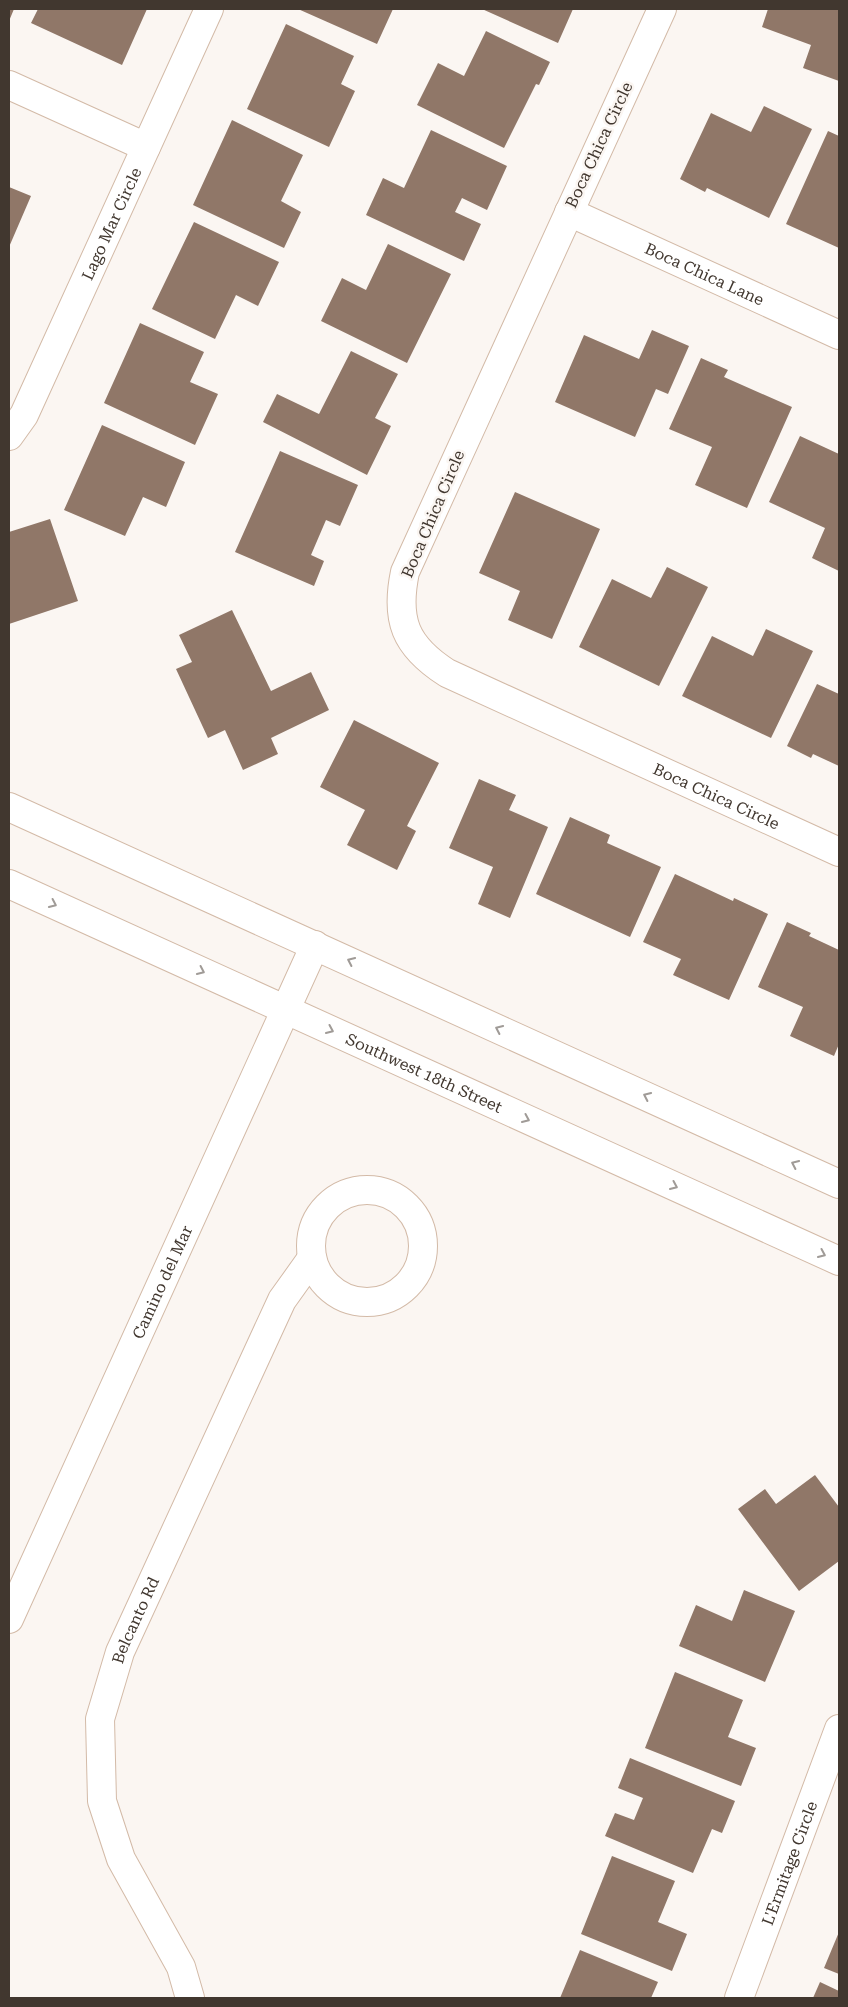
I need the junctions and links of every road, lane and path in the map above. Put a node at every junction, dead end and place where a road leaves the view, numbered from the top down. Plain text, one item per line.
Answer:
1 (209, 9) edge
2 (662, 9) edge
3 (9, 85) edge
4 (146, 147) junction
5 (569, 212) junction
6 (839, 335) edge
7 (9, 436) edge
8 (9, 807) edge
9 (839, 852) edge
10 (9, 884) edge
11 (315, 945) junction
12 (286, 1010) junction
13 (839, 1184) edge
14 (312, 1258) junction
15 (839, 1261) edge
16 (9, 1619) edge
17 (839, 1729) edge
18 (190, 1998) edge
19 (739, 1998) edge

1 - 4 street, Lago Mar Circle
2 - 5 street, Boca Chica Circle
3 - 4 street
4 - 7 street, Lago Mar Circle
5 - 6 street, Boca Chica Lane
5 - 9 street, Boca Chica Circle
8 - 11 street
10 -> 12 street, Southwest 18th Street
11 - 12 street, Camino del Mar
13 -> 11 street
12 -> 15 street, Southwest 18th Street
12 - 16 street, Camino del Mar
14 - 14 street
14 - 18 street, Belcanto Rd
17 - 19 street, L'Ermitage Circle

